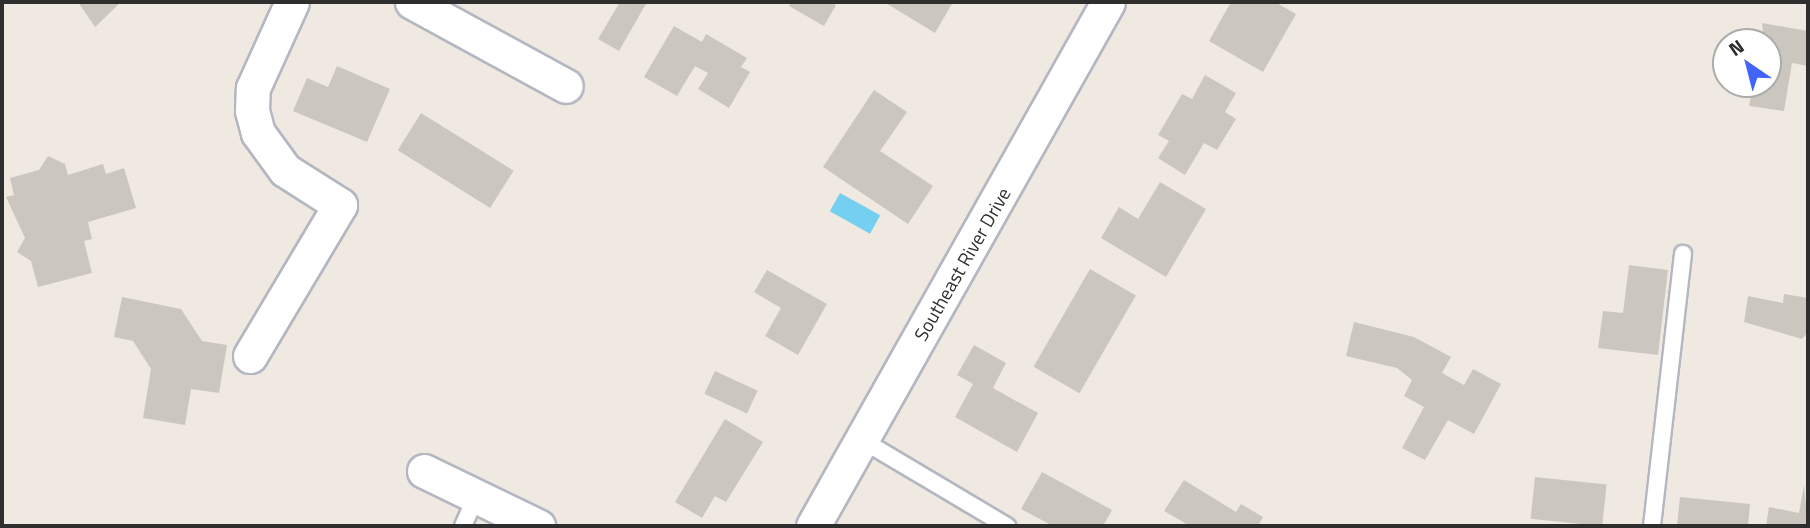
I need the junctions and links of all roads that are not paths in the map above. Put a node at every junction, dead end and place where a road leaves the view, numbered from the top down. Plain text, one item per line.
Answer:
1 (292, 2) edge
2 (412, 2) edge
3 (1108, 2) edge
4 (566, 86) dead end
5 (1683, 254) dead end
6 (250, 356) dead end
7 (862, 440) junction
8 (424, 471) dead end
9 (477, 494) junction
10 (463, 526) edge
11 (538, 526) edge
12 (813, 526) edge
13 (1007, 526) edge
14 (1652, 526) edge

1 - 6 street
2 - 4 street
3 - 7 street, Southeast River Drive
5 - 14 lane
7 - 12 street, Southeast River Drive
7 - 13 lane
8 - 9 street
9 - 10 lane
9 - 11 street

